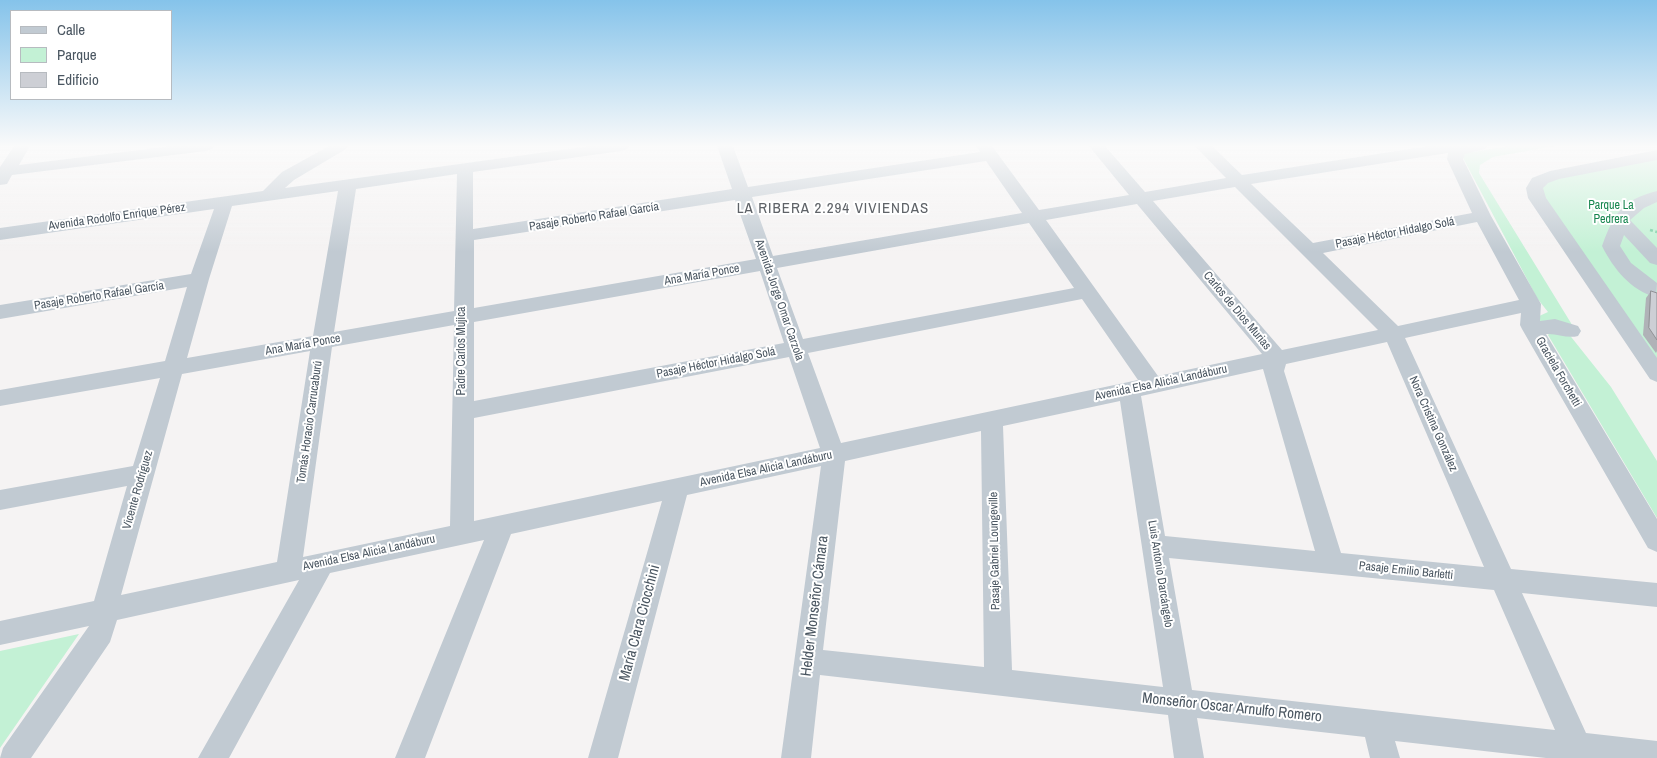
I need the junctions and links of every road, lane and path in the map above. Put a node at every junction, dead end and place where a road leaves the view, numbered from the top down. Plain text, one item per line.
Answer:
1 (283, 181) edge
2 (373, 181) edge
3 (465, 181) edge
4 (738, 181) edge
5 (812, 181) edge
6 (1009, 181) edge
7 (1127, 181) edge
8 (1236, 181) edge
9 (1238, 181) edge
10 (1465, 181) edge
11 (1539, 181) edge
12 (348, 185) junction
13 (742, 194) junction
14 (268, 196) junction
15 (1657, 196) edge
16 (1141, 198) junction
17 (226, 202) junction
18 (1482, 216) junction
19 (1034, 217) junction
20 (1620, 220) junction
21 (0, 234) edge
22 (464, 236) junction
23 (1308, 250) junction
24 (1657, 258) edge
25 (766, 263) junction
26 (199, 279) junction
27 (1087, 292) junction
28 (1656, 292) edge
29 (1531, 304) junction
30 (0, 312) edge
31 (462, 317) junction
32 (1532, 329) junction
33 (1571, 331) dead end
34 (1393, 333) junction
35 (322, 342) junction
36 (796, 348) junction
37 (1277, 358) junction
38 (173, 368) junction
39 (1657, 374) edge
40 (1141, 388) junction
41 (0, 398) edge
42 (462, 412) junction
43 (992, 420) junction
44 (834, 455) junction
45 (143, 474) junction
46 (677, 488) junction
47 (0, 500) edge
48 (502, 525) junction
49 (462, 534) junction
50 (1657, 541) edge
51 (1155, 546) junction
52 (322, 563) junction
53 (1332, 564) junction
54 (288, 571) junction
55 (1503, 581) junction
56 (1657, 595) edge
57 (107, 610) junction
58 (0, 632) edge
59 (808, 661) junction
60 (998, 682) junction
61 (1181, 703) junction
62 (1376, 724) junction
63 (1579, 752) edge
64 (1657, 756) edge
65 (13, 758) edge
66 (213, 758) edge
67 (410, 758) edge
68 (603, 758) edge
69 (796, 758) edge
70 (1189, 758) edge
71 (1385, 758) edge

1 - 14 street
2 - 12 street, Avenida Rodolfo Enrique Pérez
3 - 22 street, Padre Carlos Mujica
4 - 13 street, Avenida Jorge Omar Carzola
5 - 13 street, Pasaje Roberto Rafael García
6 - 19 street, Luis Antonio Darcángelo
7 - 16 street, Carlos de Dios Murias
8 - 16 street, Ana María Ponce
9 - 23 street, Nora Cristina González
10 - 18 street, Graciela Forchetti
11 - 39 street
12 - 14 street, Avenida Rodolfo Enrique Pérez
12 - 35 street, Tomás Horacio Carrucaburú
13 - 22 street, Pasaje Roberto Rafael García
13 - 25 street, Avenida Jorge Omar Carzola
14 - 17 street, Avenida Rodolfo Enrique Pérez
15 - 20 street
16 - 19 street, Ana María Ponce
16 - 37 street, Carlos de Dios Murias
17 - 21 street, Avenida Rodolfo Enrique Pérez
17 - 26 street, Vicente Rodríguez
18 - 23 street, Pasaje Héctor Hidalgo Solá
18 - 29 street, Graciela Forchetti
19 - 25 street, Ana María Ponce
19 - 27 street, Luis Antonio Darcángelo
20 - 24 street
20 - 28 street
22 - 31 street, Padre Carlos Mujica
23 - 34 street, Nora Cristina González
25 - 31 street, Ana María Ponce
25 - 36 street, Avenida Jorge Omar Carzola
26 - 30 street, Pasaje Roberto Rafael García
26 - 38 street, Vicente Rodríguez
27 - 36 street, Pasaje Héctor Hidalgo Solá
27 - 40 street, Luis Antonio Darcángelo
29 - 32 street, Graciela Forchetti
29 - 34 street, Avenida Elsa Alicia Landáburu
31 - 35 street, Ana María Ponce
31 - 42 street, Padre Carlos Mujica
32 - 33 street
32 - 50 street, Graciela Forchetti
34 - 37 street, Avenida Elsa Alicia Landáburu
34 - 55 street, Nora Cristina González
35 - 38 street, Ana María Ponce
35 - 54 street, Tomás Horacio Carrucaburú
36 - 42 street, Pasaje Héctor Hidalgo Solá
36 - 44 street, Avenida Jorge Omar Carzola
37 - 40 street, Avenida Elsa Alicia Landáburu
37 - 53 street, Carlos de Dios Murias
38 - 41 street, Ana María Ponce
38 - 45 street, Vicente Rodríguez
40 - 43 street, Avenida Elsa Alicia Landáburu
40 - 51 street, Luis Antonio Darcángelo
42 - 49 street, Padre Carlos Mujica
43 - 44 street, Avenida Elsa Alicia Landáburu
43 - 60 street, Pasaje Gabriel Loungeville
44 - 46 street, Avenida Elsa Alicia Landáburu
44 - 59 street, Helder Monseñor Cámara
45 - 47 street
45 - 57 street, Vicente Rodríguez
46 - 48 street, Avenida Elsa Alicia Landáburu
46 - 68 street, María Clara Ciocchini
48 - 49 street, Avenida Elsa Alicia Landáburu
48 - 67 street
49 - 52 street, Avenida Elsa Alicia Landáburu
51 - 53 street, Pasaje Emilio Barletti
51 - 61 street, Luis Antonio Darcángelo
52 - 54 street, Avenida Elsa Alicia Landáburu
52 - 66 street
53 - 55 street, Pasaje Emilio Barletti
54 - 57 street, Avenida Elsa Alicia Landáburu
55 - 56 street, Pasaje Emilio Barletti
55 - 63 street, Nora Cristina González
57 - 58 street, Avenida Elsa Alicia Landáburu
57 - 65 street, Vicente Rodríguez
59 - 60 street, Monseñor Oscar Arnulfo Romero
59 - 69 street, Helder Monseñor Cámara
60 - 61 street, Monseñor Oscar Arnulfo Romero
61 - 62 street, Monseñor Oscar Arnulfo Romero
61 - 70 street, Luis Antonio Darcángelo
62 - 63 street, Monseñor Oscar Arnulfo Romero
62 - 71 street
63 - 64 street, Monseñor Oscar Arnulfo Romero

